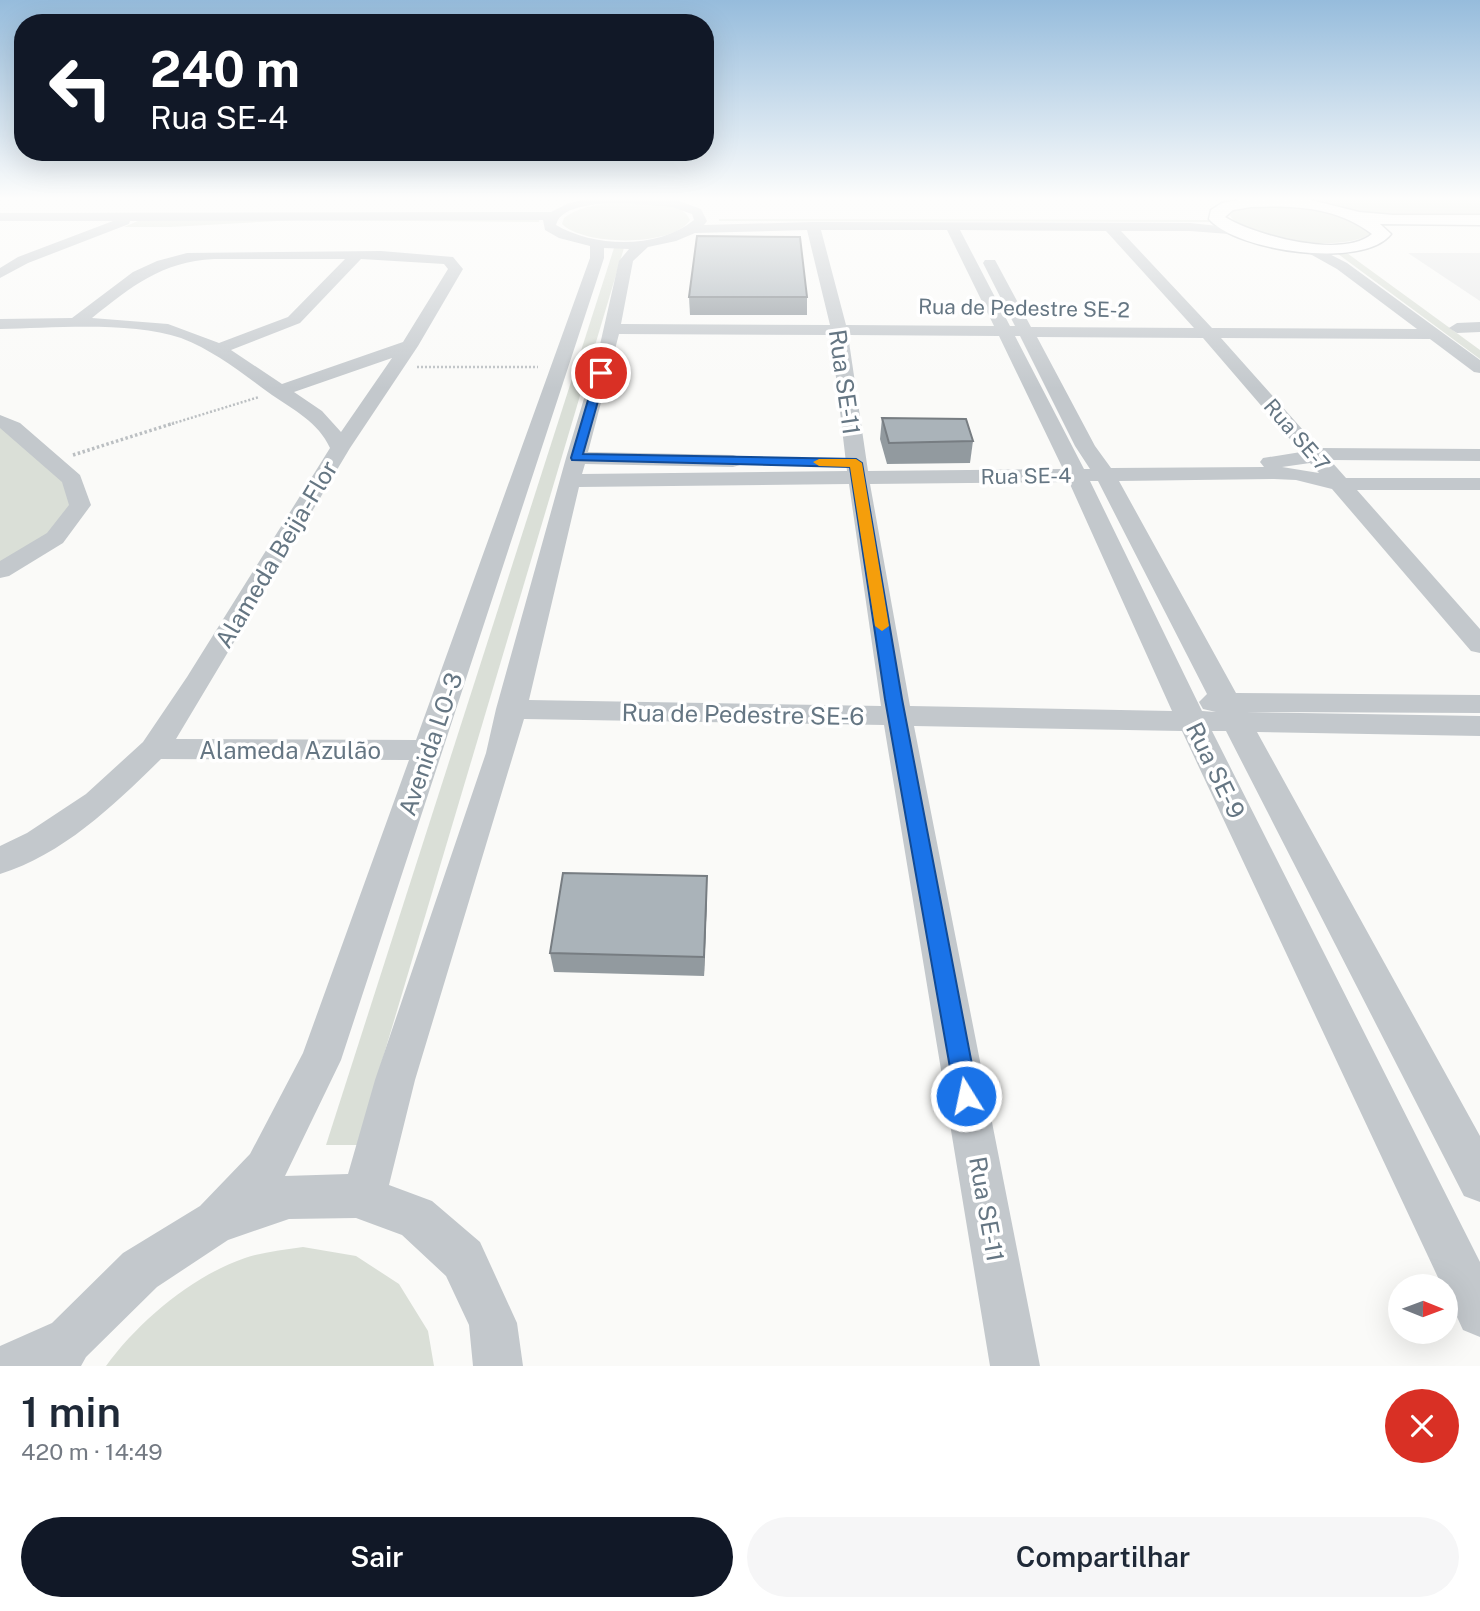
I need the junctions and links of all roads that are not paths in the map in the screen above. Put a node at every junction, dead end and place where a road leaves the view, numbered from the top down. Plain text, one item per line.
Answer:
1 (20, 262) edge
2 (170, 262) edge
3 (350, 262) edge
4 (451, 262) edge
5 (596, 262) edge
6 (626, 262) edge
7 (822, 262) edge
8 (980, 262) edge
9 (1142, 262) edge
10 (1334, 262) edge
11 (0, 274) edge
12 (1440, 316) dead end
13 (0, 324) edge
14 (74, 324) junction
15 (613, 326) junction
16 (838, 326) junction
17 (1013, 328) junction
18 (1204, 330) junction
19 (1429, 330) junction
20 (1473, 333) edge
21 (409, 346) junction
22 (219, 349) junction
23 (1480, 368) edge
24 (280, 391) junction
25 (0, 421) edge
26 (340, 448) junction
27 (1313, 454) junction
28 (1480, 455) edge
29 (574, 469) junction
30 (857, 470) junction
31 (1087, 470) junction
32 (1339, 484) junction
33 (1480, 484) edge
34 (0, 571) edge
35 (1480, 645) edge
36 (512, 700) junction
37 (1480, 704) edge
38 (896, 708) junction
39 (1187, 711) junction
40 (1233, 712) junction
41 (1480, 726) edge
42 (153, 749) junction
43 (427, 750) junction
44 (0, 861) edge
45 (1480, 1180) edge
46 (363, 1198) junction
47 (216, 1222) junction
48 (1480, 1313) edge
49 (61, 1353) edge
50 (13, 1366) edge
51 (498, 1366) edge
52 (1015, 1366) edge

1 - 11 street
2 - 14 street
3 - 22 street
4 - 21 street
5 - 43 street, Avenida LO-3
6 - 15 street
7 - 16 street, Rua SE-11
8 - 17 street, Rua SE-9
9 - 18 street, Rua SE-7
10 - 19 street
12 - 20 street
13 - 14 street, Alameda Beija-Flor
14 - 22 street, Alameda Beija-Flor
15 - 16 street, Rua de Pedestre SE-2
15 - 29 street
16 - 17 street, Rua de Pedestre SE-2
16 - 30 street, Rua SE-11
17 - 18 street, Rua de Pedestre SE-2
17 - 31 street, Rua SE-9
18 - 19 street, Rua de Pedestre SE-2
18 - 27 street, Rua SE-7
19 - 23 street
21 - 24 street
21 - 26 street
22 - 24 street, Alameda Beija-Flor
24 - 26 street, Alameda Beija-Flor
25 - 34 street
26 - 42 street, Alameda Beija-Flor
27 - 28 street, Rua SE-4
27 - 31 street, Rua SE-4
27 - 32 street, Rua SE-7
29 - 30 street, Rua SE-4
29 - 36 street
30 - 31 street, Rua SE-4
30 - 38 street, Rua SE-11
31 - 32 street, Rua SE-4
31 - 39 street, Rua SE-9
31 - 40 street, Rua SE-9
32 - 33 street, Rua SE-4
32 - 35 street, Rua SE-7
36 - 38 street, Rua de Pedestre SE-6
36 - 46 street
37 - 40 street, Rua de Pedestre SE-6
38 - 39 street, Rua de Pedestre SE-6
38 - 52 street, Rua SE-11
39 - 40 street, Rua de Pedestre SE-6
39 - 48 street, Rua SE-9
40 - 41 street, Rua de Pedestre SE-6
40 - 45 street, Rua SE-9
42 - 43 street, Alameda Azulão
42 - 44 street, Alameda Beija-Flor
43 - 47 street, Avenida LO-3
46 - 47 street
46 - 51 street
47 - 49 street
49 - 50 street

